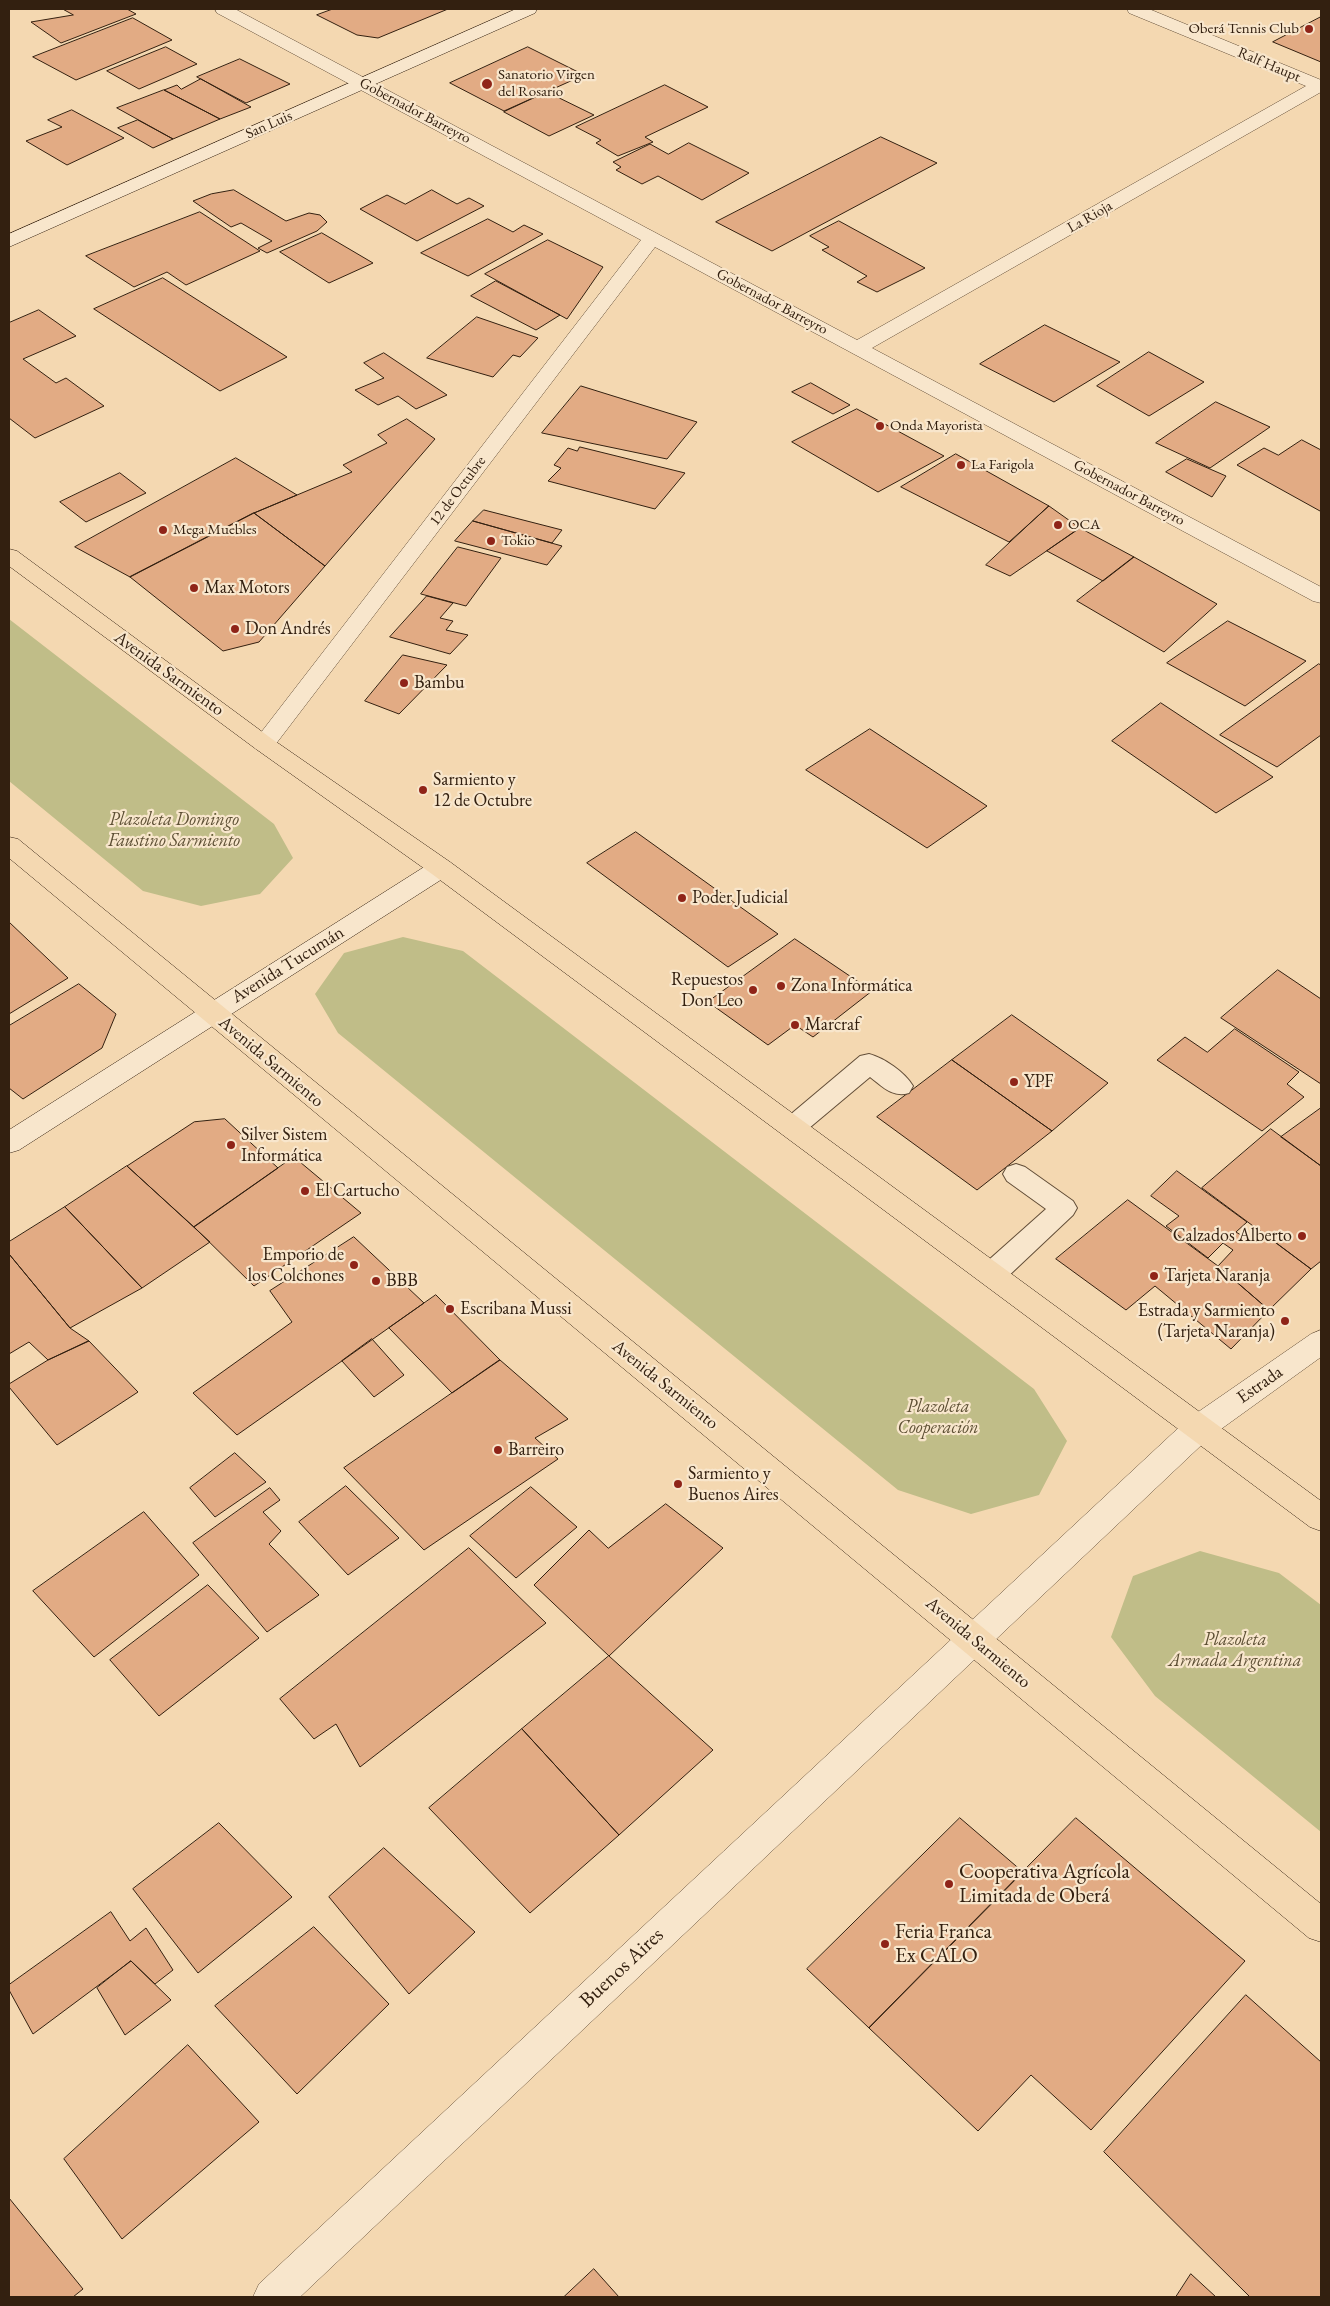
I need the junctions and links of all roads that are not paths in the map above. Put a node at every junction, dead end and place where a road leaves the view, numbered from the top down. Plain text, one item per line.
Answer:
1 (223, 9) edge
2 (529, 9) edge
3 (1135, 9) edge
4 (362, 83) junction
5 (1320, 86) edge
6 (652, 238) junction
7 (9, 241) edge
8 (858, 348) junction
9 (9, 556) edge
10 (1321, 596) edge
11 (264, 744) junction
12 (9, 845) edge
13 (441, 868) junction
14 (212, 1013) junction
15 (900, 1086) dead end
16 (793, 1127) junction
17 (9, 1143) edge
18 (1016, 1174) dead end
19 (992, 1274) junction
20 (1321, 1342) edge
21 (1200, 1428) junction
22 (1321, 1518) edge
23 (973, 1638) junction
24 (1321, 1926) edge
25 (272, 2297) edge

1 - 4 street, Gobernador Barreyro
2 - 4 street, San Luis
3 - 5 street, Ralf Haupt
4 - 6 street, Gobernador Barreyro
4 - 7 street, San Luis
5 - 8 street, La Rioja
6 - 8 street, Gobernador Barreyro
6 - 11 street, 12 de Octubre
8 - 10 street, Gobernador Barreyro
9 - 11 main road, Avenida Sarmiento
11 - 13 main road, Avenida Sarmiento
12 - 14 main road, Avenida Sarmiento
13 - 14 street, Avenida Tucumán
13 - 16 main road, Avenida Sarmiento
14 - 17 street, Avenida Tucumán
14 - 23 main road, Avenida Sarmiento
15 - 16 lane
16 - 19 main road, Avenida Sarmiento
18 - 19 lane
19 - 21 main road, Avenida Sarmiento
20 - 21 street, Estrada
21 - 22 main road, Avenida Sarmiento
21 - 23 street, Estrada
23 - 24 main road, Avenida Sarmiento
23 - 25 street, Buenos Aires

